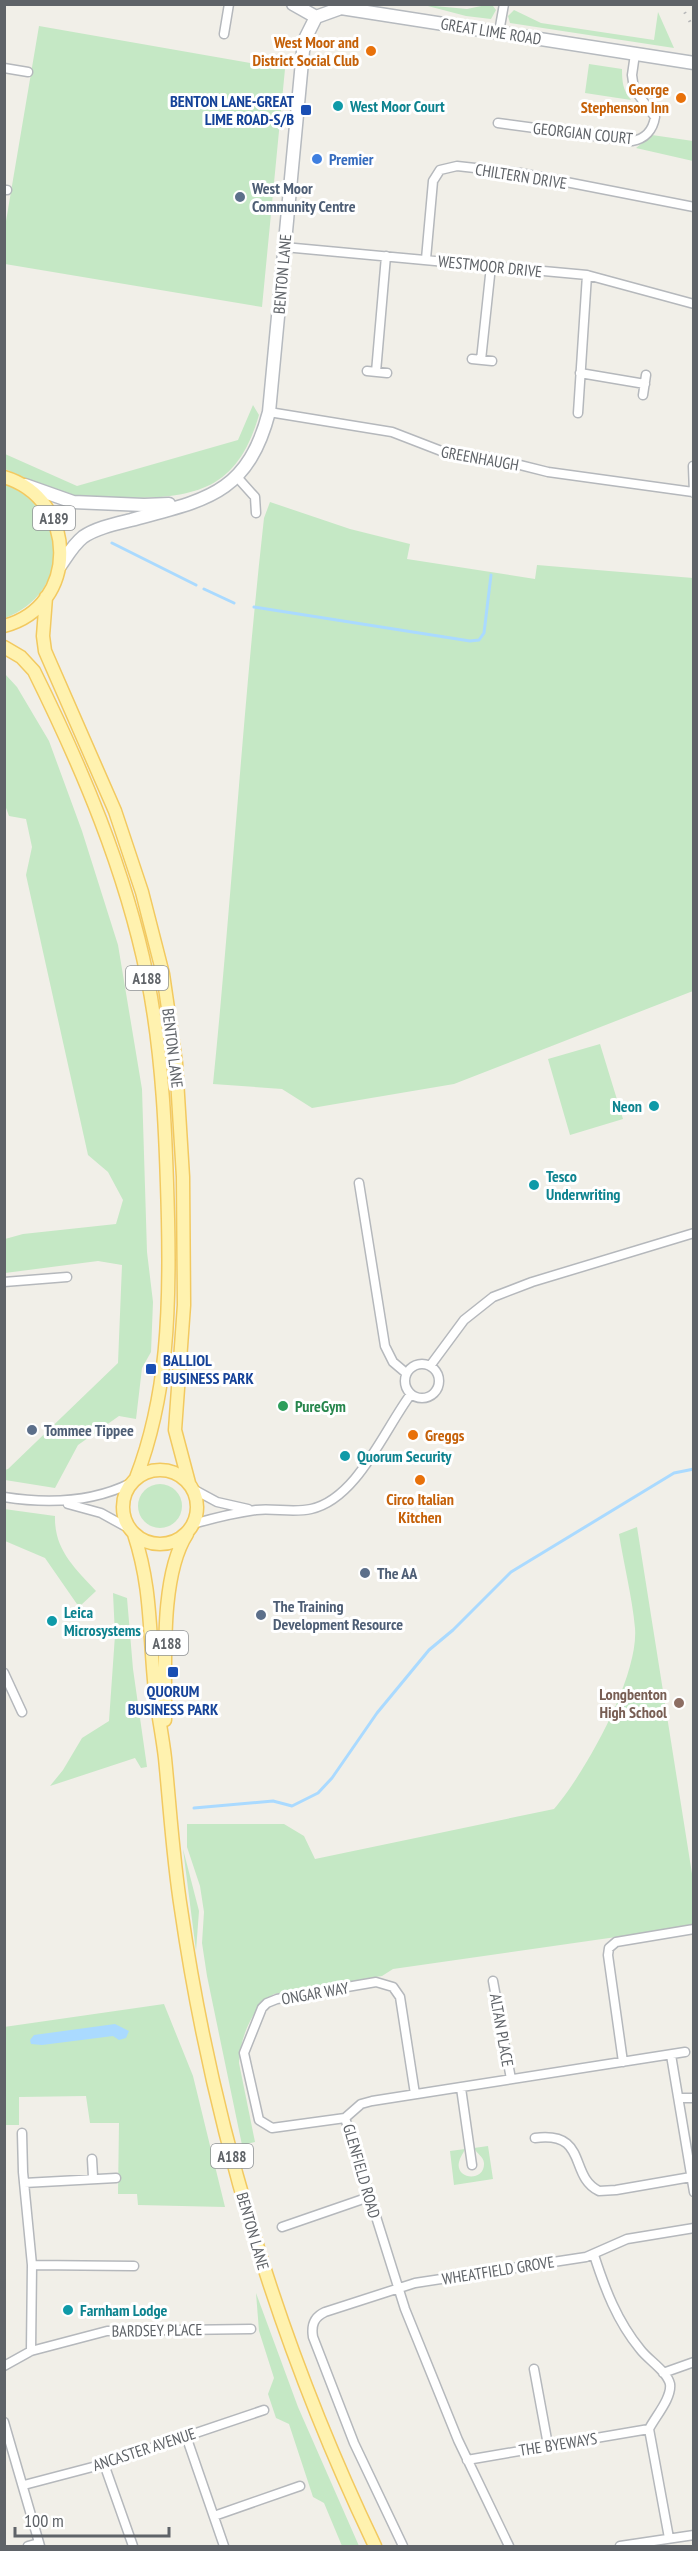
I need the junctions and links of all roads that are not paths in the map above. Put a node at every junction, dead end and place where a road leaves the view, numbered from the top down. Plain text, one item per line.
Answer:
1 (229, 4) edge
2 (293, 4) edge
3 (504, 4) edge
4 (316, 17) junction
5 (499, 32) junction
6 (225, 34) dead end
7 (635, 54) junction
8 (693, 63) edge
9 (4, 68) edge
10 (28, 72) dead end
11 (498, 123) dead end
12 (693, 207) edge
13 (284, 247) junction
14 (386, 256) junction
15 (426, 260) junction
16 (491, 266) junction
17 (587, 275) junction
18 (693, 304) edge
19 (492, 361) dead end
20 (387, 373) dead end
21 (580, 373) junction
22 (643, 395) dead end
23 (269, 412) junction
24 (578, 413) dead end
25 (693, 466) edge
26 (4, 477) edge
27 (237, 477) junction
28 (21, 484) junction
29 (693, 492) edge
30 (196, 502) junction
31 (256, 513) dead end
32 (60, 566) junction
33 (46, 597) junction
34 (4, 626) edge
35 (4, 647) edge
36 (359, 1183) dead end
37 (693, 1233) edge
38 (67, 1277) dead end
39 (4, 1282) edge
40 (430, 1366) junction
41 (406, 1373) junction
42 (411, 1394) junction
43 (134, 1480) junction
44 (191, 1486) junction
45 (4, 1497) edge
46 (62, 1502) junction
47 (257, 1510) junction
48 (191, 1528) junction
49 (132, 1532) junction
50 (4, 1673) edge
51 (22, 1712) dead end
52 (165, 1757) junction
53 (693, 1929) edge
54 (493, 1981) dead end
55 (686, 2052) dead end
56 (671, 2055) junction
57 (623, 2062) junction
58 (511, 2079) junction
59 (461, 2088) junction
60 (415, 2094) junction
61 (679, 2098) junction
62 (693, 2098) edge
63 (345, 2118) junction
64 (22, 2133) dead end
65 (535, 2138) dead end
66 (92, 2159) dead end
67 (472, 2164) dead end
68 (93, 2177) junction
69 (691, 2177) junction
70 (116, 2178) dead end
71 (24, 2183) junction
72 (693, 2192) edge
73 (369, 2197) junction
74 (282, 2226) dead end
75 (693, 2228) edge
76 (594, 2255) junction
77 (32, 2265) junction
78 (134, 2266) dead end
79 (398, 2288) junction
80 (251, 2329) dead end
81 (31, 2351) junction
82 (693, 2362) edge
83 (4, 2366) edge
84 (534, 2369) dead end
85 (663, 2373) junction
86 (264, 2410) dead end
87 (4, 2422) edge
88 (649, 2429) junction
89 (186, 2436) junction
90 (548, 2445) junction
91 (467, 2460) junction
92 (104, 2464) junction
93 (24, 2485) junction
94 (300, 2486) dead end
95 (214, 2516) junction
96 (693, 2535) edge
97 (669, 2538) junction
98 (39, 2545) edge
99 (27, 2547) edge
100 (133, 2547) edge
101 (224, 2547) edge
102 (375, 2547) edge
103 (403, 2547) edge
104 (509, 2547) edge
105 (620, 2547) edge

1 - 6 street
2 - 4 main road
3 - 5 street
4 - 5 main road, GREAT LIME ROAD
4 - 13 main road, BENTON LANE
5 - 7 main road, GREAT LIME ROAD
7 - 8 main road, GREAT LIME ROAD
7 - 11 street, GEORGIAN COURT
9 - 10 street
12 - 15 street, CHILTERN DRIVE
13 - 14 street, WESTMOOR DRIVE
13 - 23 main road, BENTON LANE
14 - 15 street, WESTMOOR DRIVE
14 - 20 street
15 - 16 street, WESTMOOR DRIVE
16 - 17 street, WESTMOOR DRIVE
16 - 19 street
17 - 18 street, WESTMOOR DRIVE
17 - 21 street
21 - 22 street
21 - 24 street
23 - 27 main road, BENTON LANE
23 - 29 street, GREENHAUGH
25 - 29 street, GREENHAUGH
26 - 28 main road, A189
27 - 30 main road, BENTON LANE
27 - 31 street
28 - 30 main road, BENTON LANE
28 - 32 main road, A189
30 - 32 main road, BENTON LANE
32 - 33 main road, A189
33 - 34 main road, A189
33 - 44 main road, BENTON LANE / A188
35 - 43 main road, BENTON LANE / A188
36 - 41 street
37 - 40 street
38 - 39 street
40 - 41 street
40 - 42 street
41 - 42 street
42 - 47 street
43 - 44 main road
43 - 46 street
43 - 49 main road, A188
44 - 47 street
44 - 48 main road, A188
45 - 46 street
46 - 49 street
47 - 48 street
48 - 49 main road
48 - 52 main road, BENTON LANE / A188
49 - 52 main road, BENTON LANE / A188
50 - 51 street
52 - 102 main road, BENTON LANE / A188
53 - 57 street
54 - 58 street, ALTAN PLACE
55 - 56 street, GLENFIELD ROAD
56 - 57 street, GLENFIELD ROAD
56 - 61 street
57 - 58 street, GLENFIELD ROAD
58 - 59 street, GLENFIELD ROAD
59 - 60 street, GLENFIELD ROAD
59 - 67 street
60 - 63 street, GLENFIELD ROAD
60 - 63 street, ONGAR WAY
61 - 62 street
61 - 69 street
63 - 73 street, GLENFIELD ROAD
64 - 71 street
65 - 69 street
66 - 68 street
68 - 70 street
68 - 71 street
69 - 72 street
71 - 77 street
73 - 74 street
73 - 79 street, GLENFIELD ROAD
75 - 76 street, WHEATFIELD GROVE
76 - 79 street, WHEATFIELD GROVE
76 - 85 street
77 - 78 street
77 - 81 street
79 - 91 street, GLENFIELD ROAD
79 - 103 street, WHEATFIELD GROVE
80 - 81 street, BARDSEY PLACE
81 - 83 street, BARDSEY PLACE
82 - 85 street
84 - 90 street
85 - 88 street
86 - 89 street, ANCASTER AVENUE
87 - 93 street
88 - 90 street, THE BYEWAYS
88 - 97 street
89 - 92 street, ANCASTER AVENUE
89 - 95 street
90 - 91 street, THE BYEWAYS
91 - 104 street, GLENFIELD ROAD
92 - 93 street, ANCASTER AVENUE
92 - 100 street
93 - 98 street
94 - 95 street
95 - 101 street
96 - 97 street
97 - 105 street
98 - 99 street

